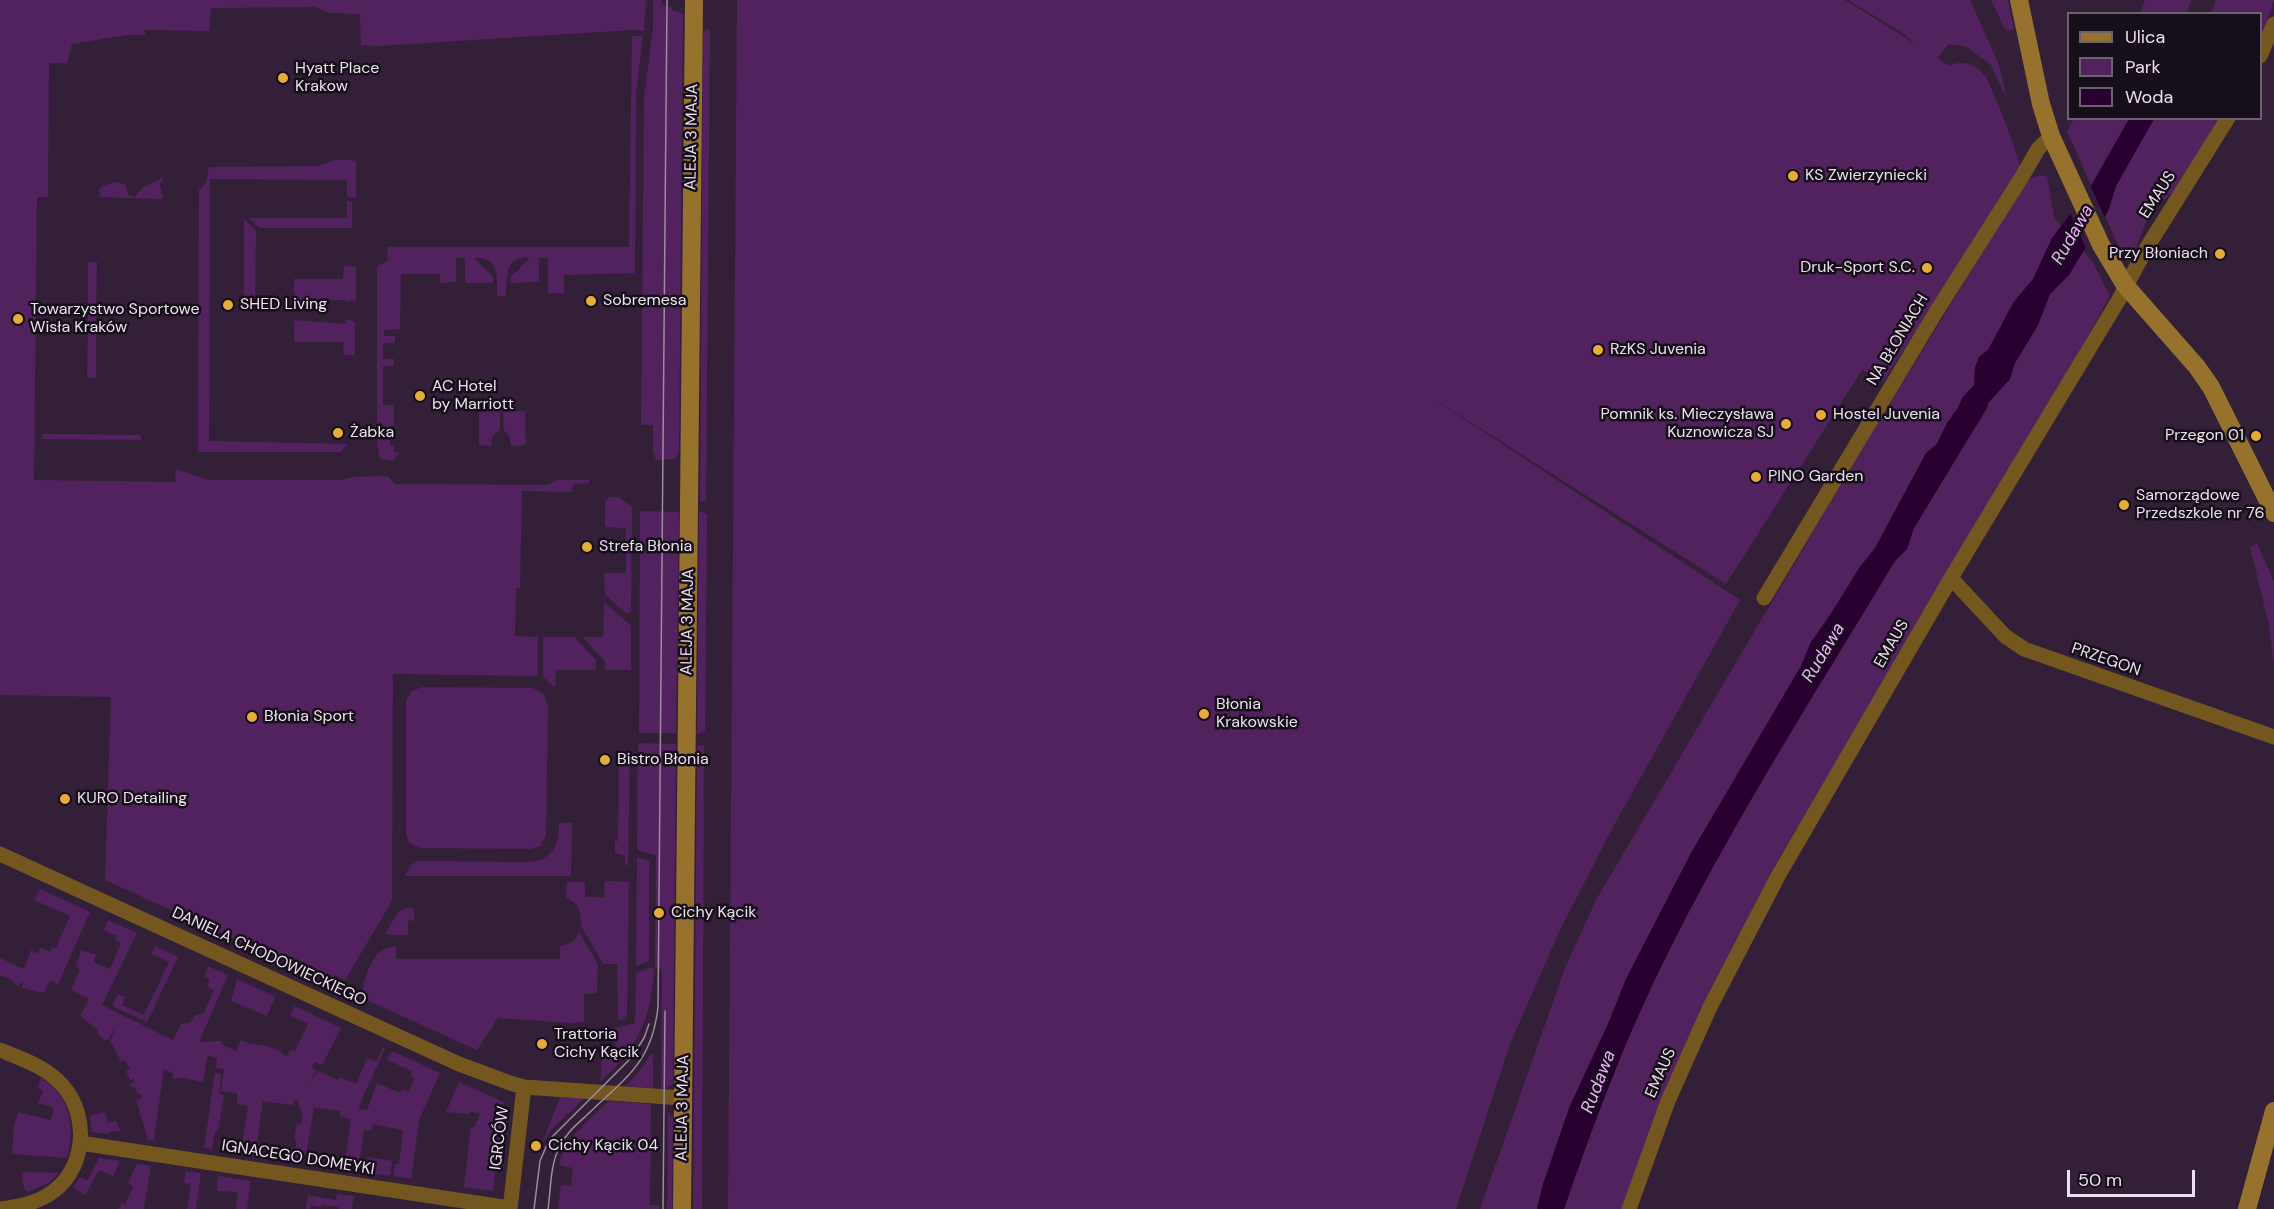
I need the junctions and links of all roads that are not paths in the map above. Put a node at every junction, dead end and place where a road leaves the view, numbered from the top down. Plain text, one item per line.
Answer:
1 (693, 0) edge
2 (2019, 0) edge
3 (2274, 24) edge
4 (2262, 51) edge
5 (2227, 120) edge
6 (2051, 136) junction
7 (2125, 285) junction
8 (2274, 513) edge
9 (1951, 578) junction
10 (1764, 598) dead end
11 (2274, 737) edge
12 (0, 854) edge
13 (0, 1050) edge
14 (524, 1087) junction
15 (684, 1098) junction
16 (2274, 1111) edge
17 (80, 1143) junction
18 (0, 1209) edge
19 (510, 1209) edge
20 (682, 1209) edge
21 (1629, 1209) edge
22 (2247, 1209) edge

1 - 15 street, ALEJA 3 MAJA
2 - 6 street
3 - 4 street
5 - 7 street, EMAUS
6 - 7 street
6 - 10 street, NA BŁONIACH
7 - 8 street
7 - 9 street, EMAUS
9 - 11 street, PRZEGON
9 - 21 street, EMAUS
12 - 14 street, DANIELA CHODOWIECKIEGO
13 - 17 street
14 - 15 street, IGRCÓW
14 - 19 street, IGRCÓW
15 - 20 street, ALEJA 3 MAJA
16 - 22 street
17 - 18 street
17 - 19 street, IGNACEGO DOMEYKI

